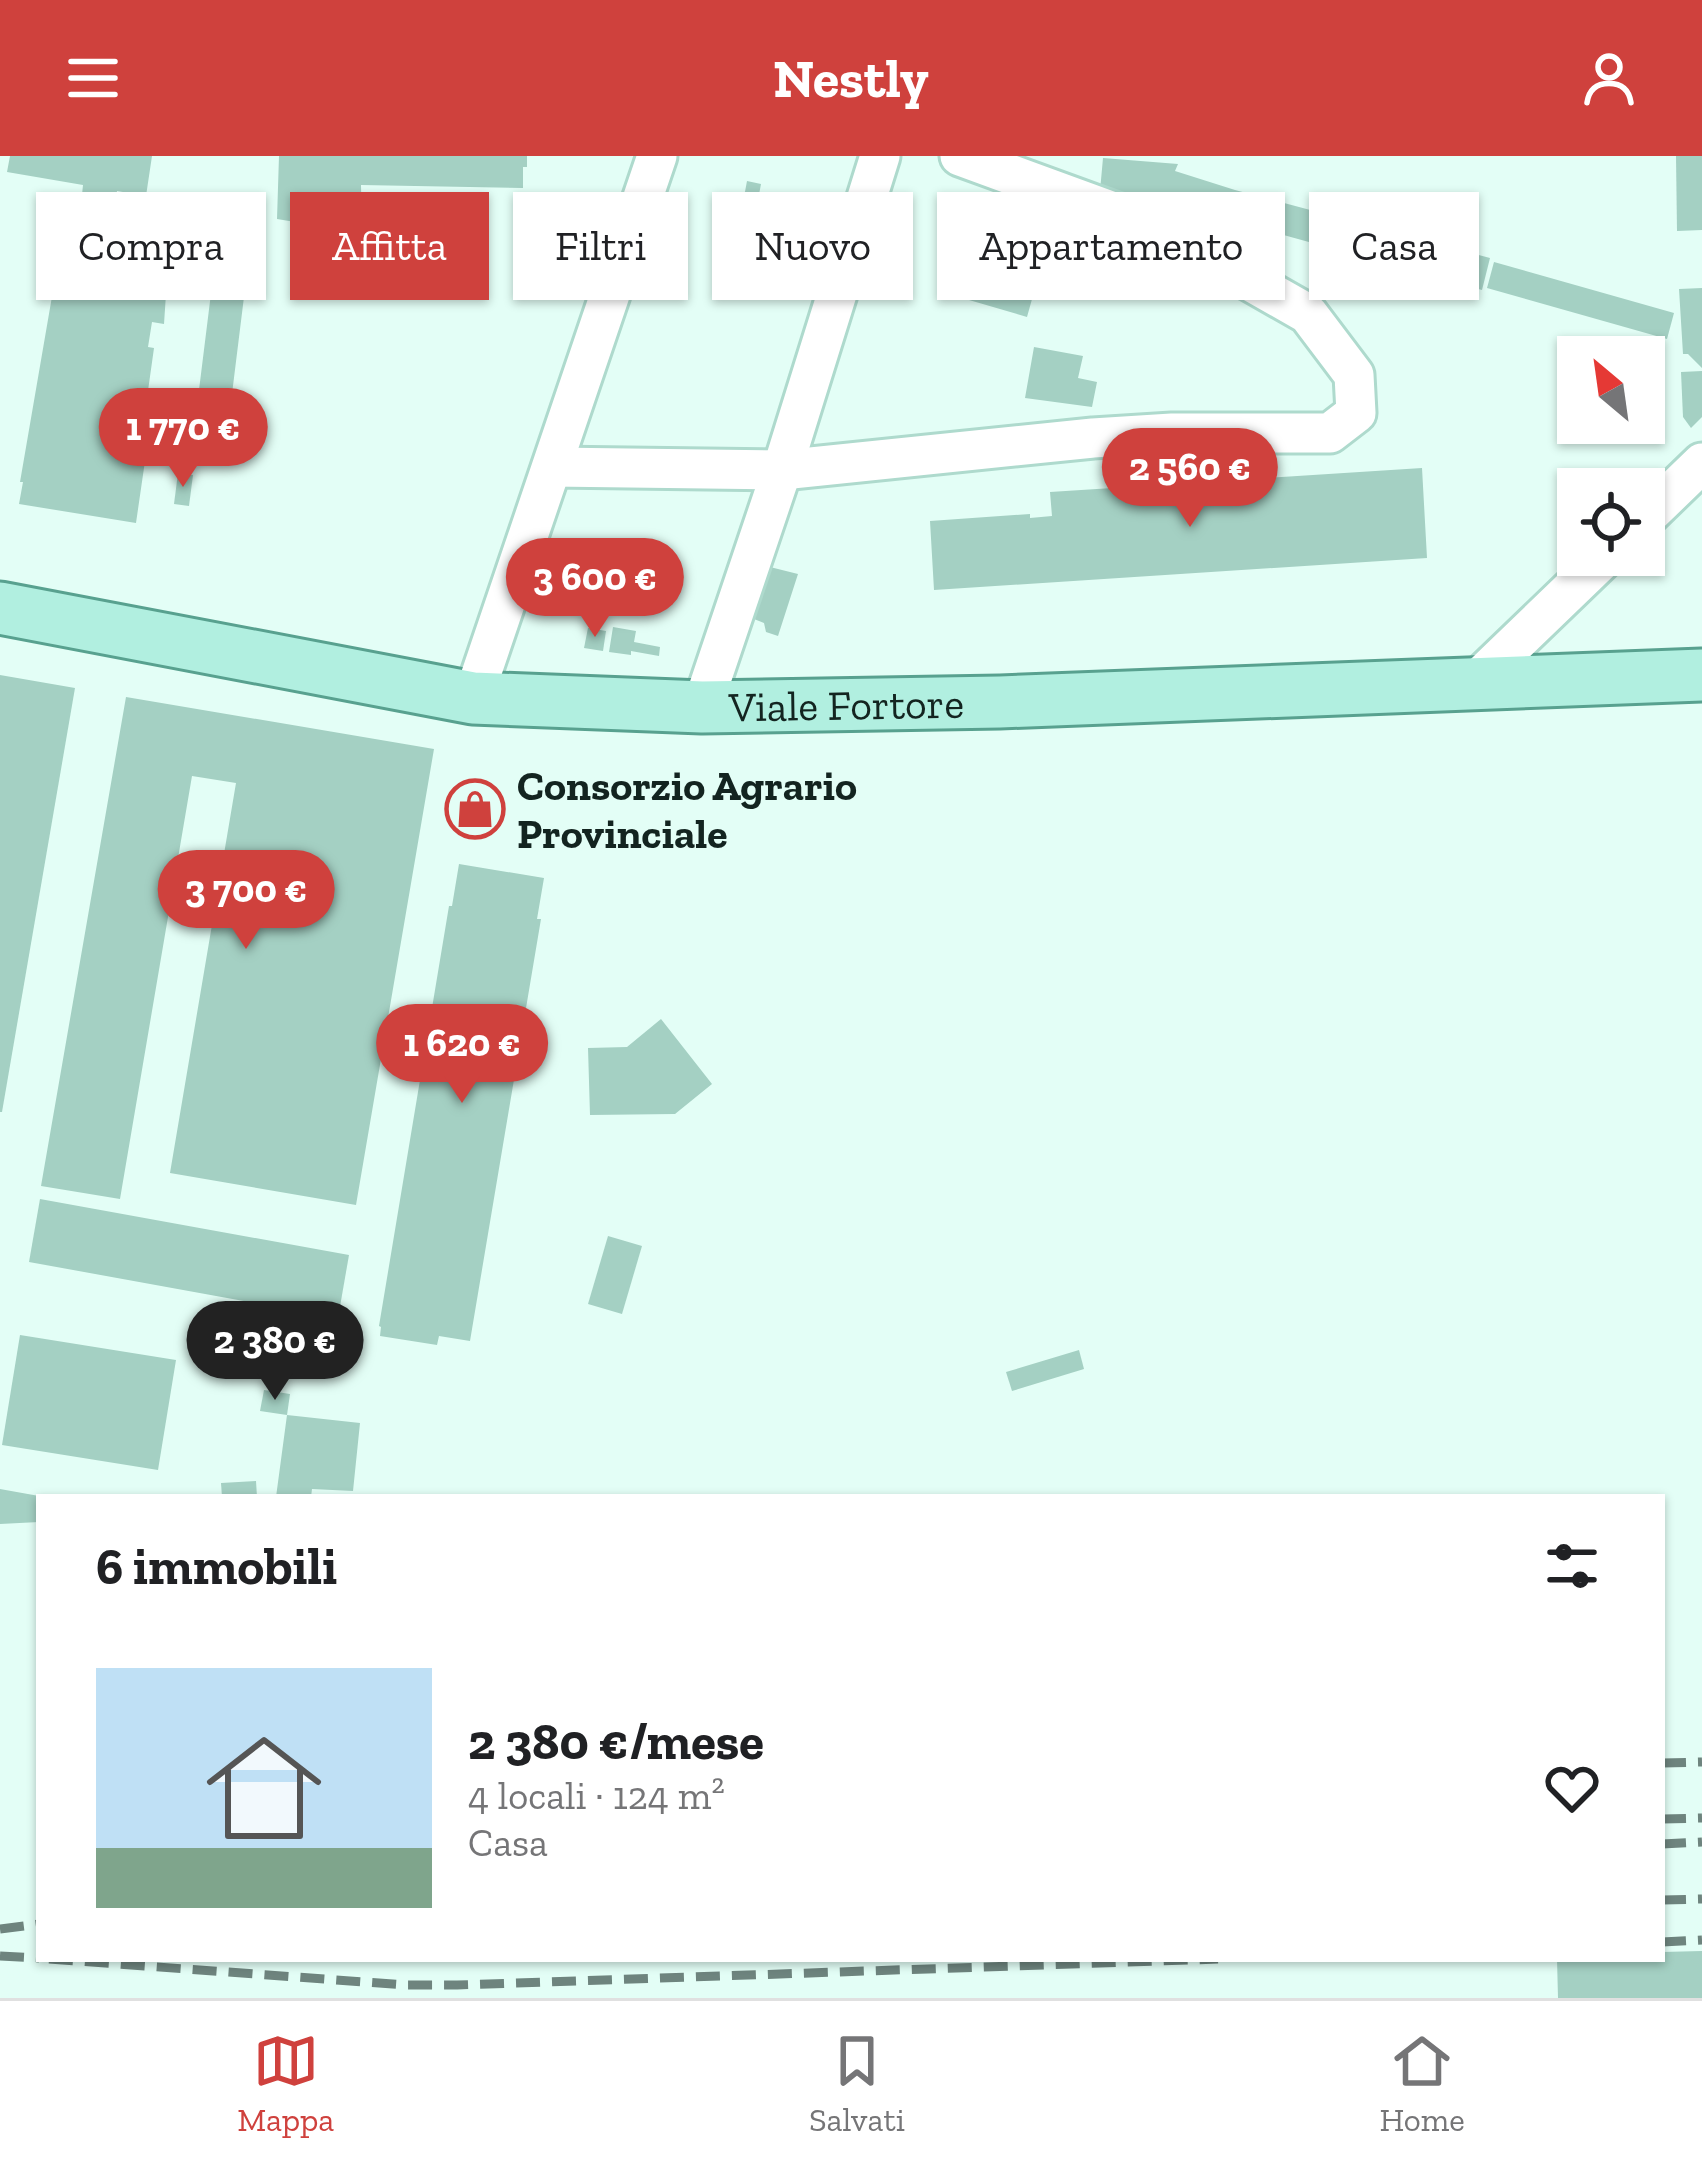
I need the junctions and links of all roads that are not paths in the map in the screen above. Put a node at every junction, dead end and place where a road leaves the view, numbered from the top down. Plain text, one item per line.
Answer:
1 (658, 156) edge
2 (880, 156) edge
3 (960, 156) edge
4 (1702, 464) edge
5 (552, 467) junction
6 (782, 470) junction
7 (1665, 499) edge
8 (1585, 576) edge
9 (0, 608) edge
10 (1702, 675) edge
11 (1473, 684) junction
12 (473, 698) junction
13 (702, 707) junction

1 - 5 street
2 - 6 street
3 - 6 street
4 - 7 street
5 - 6 street
5 - 12 street
6 - 13 street
8 - 11 street
9 - 12 main road, Viale Fortore
10 - 11 main road, Viale Fortore
11 - 13 main road, Viale Fortore
12 - 13 main road, Viale Fortore

